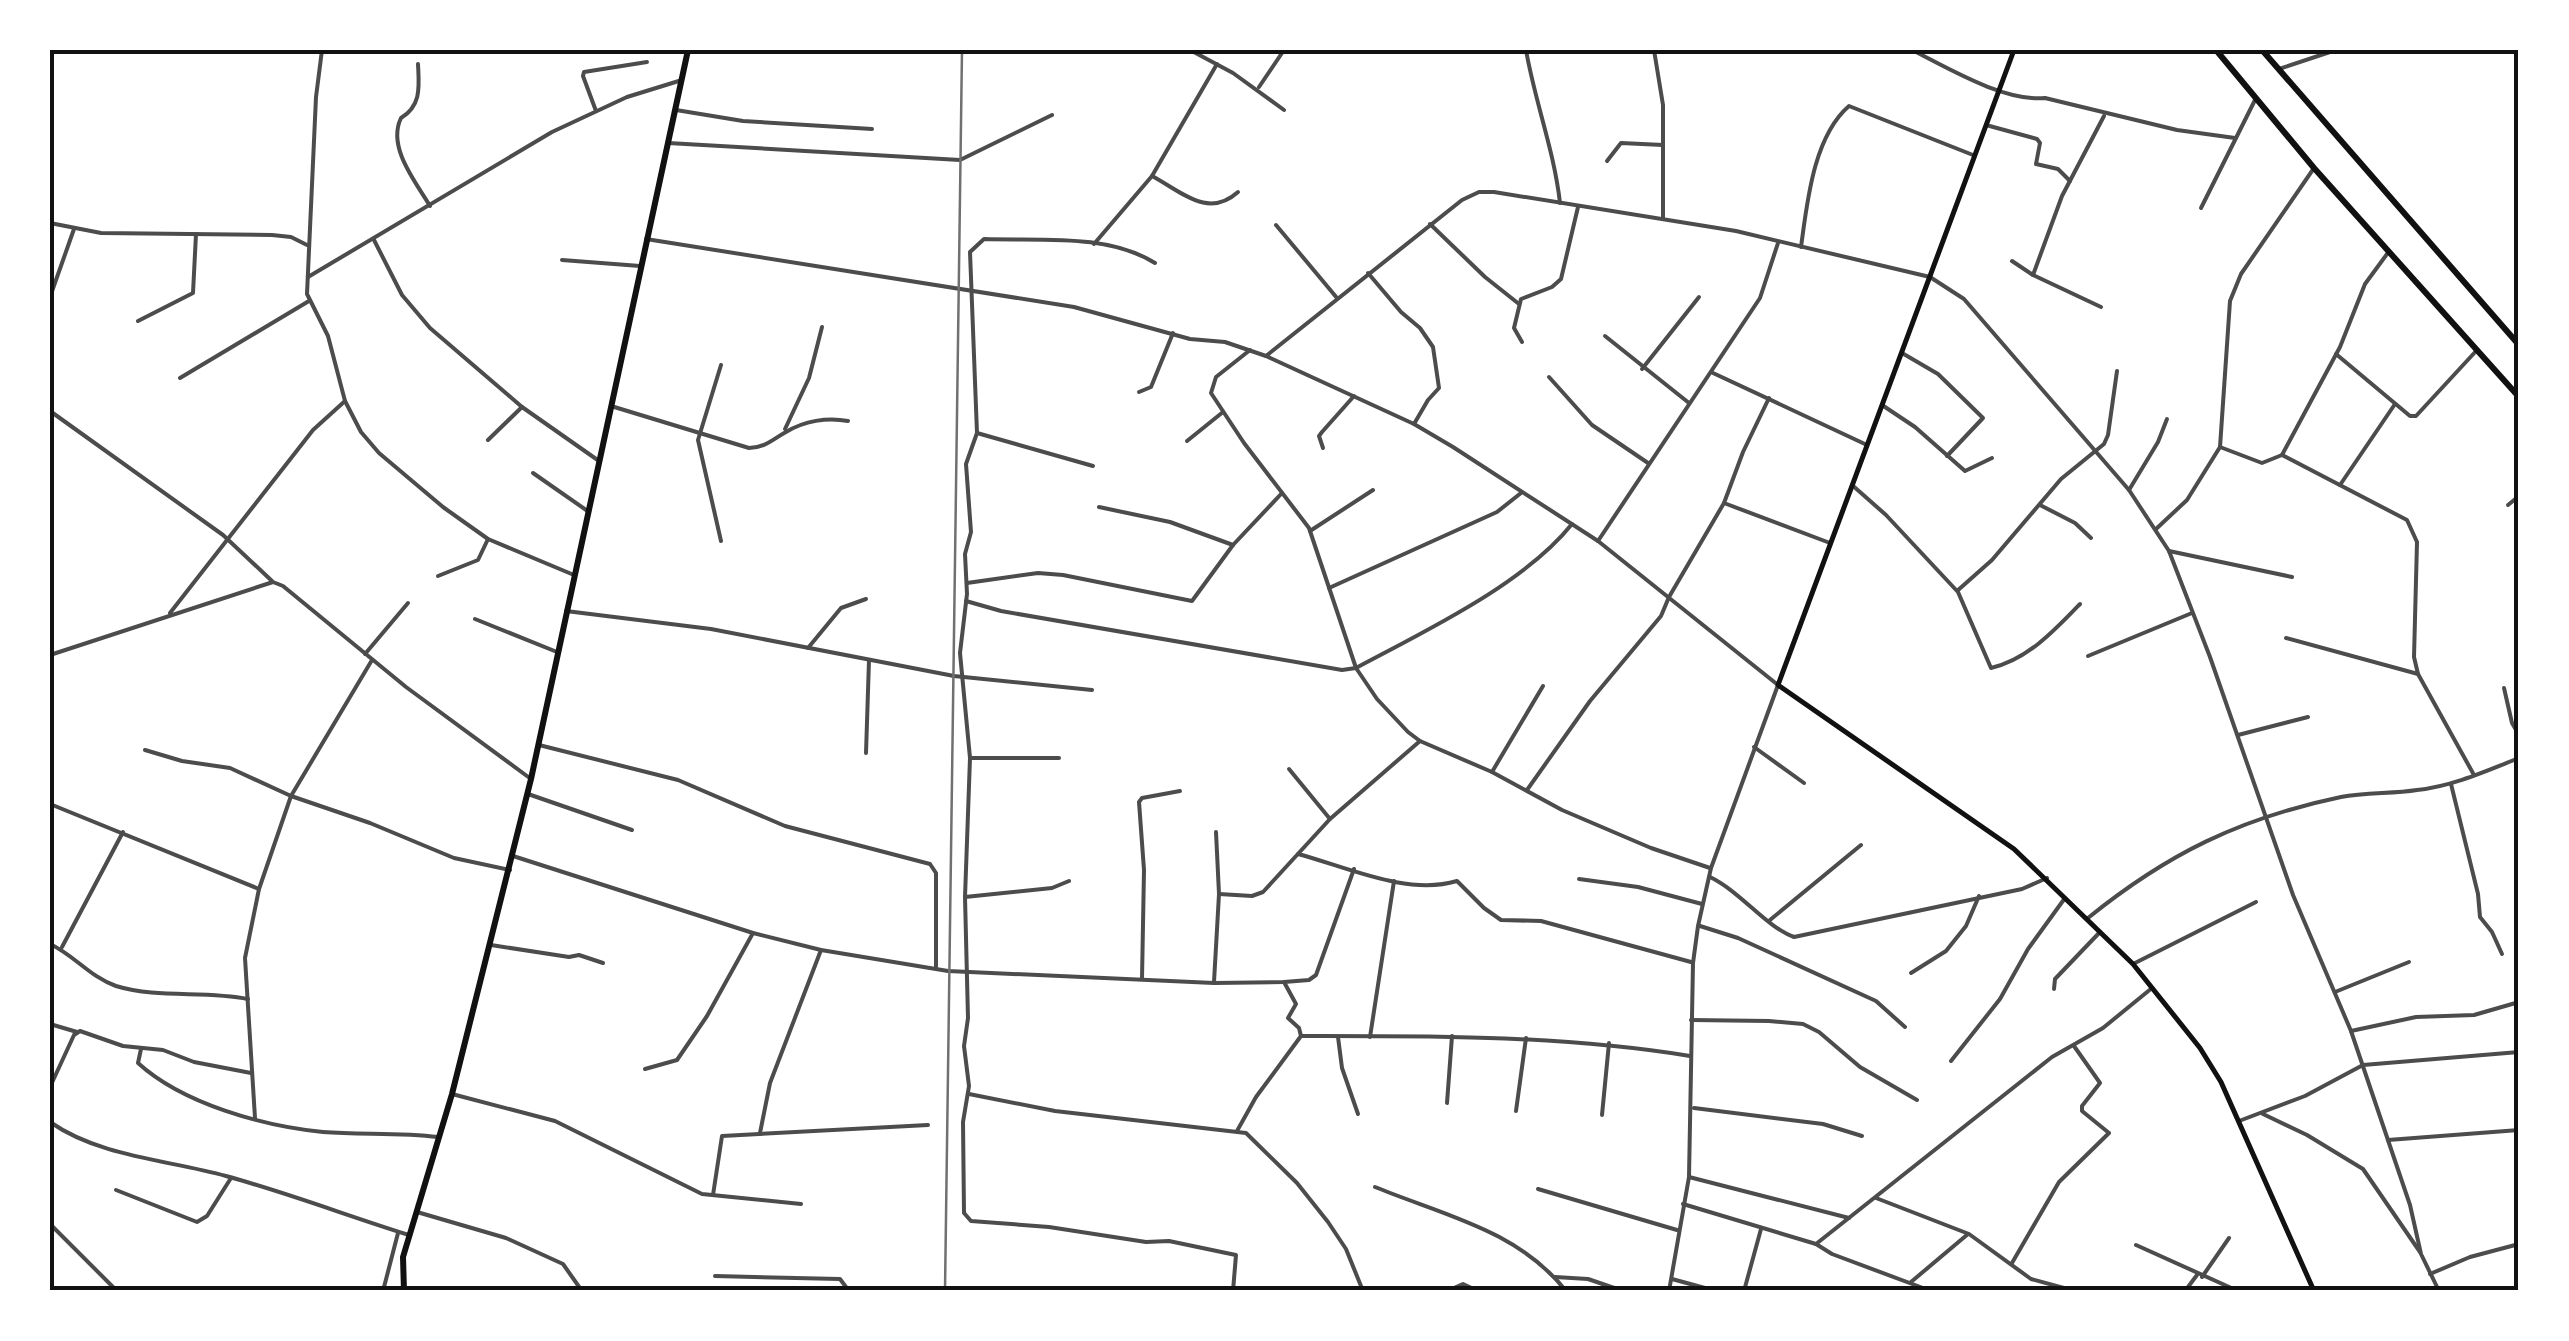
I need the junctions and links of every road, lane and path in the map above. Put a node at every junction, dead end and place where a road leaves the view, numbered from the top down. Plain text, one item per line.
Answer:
1 (322, 50) edge
2 (688, 50) edge
3 (1190, 50) edge
4 (1284, 50) edge
5 (1526, 50) edge
6 (1654, 50) edge
7 (1912, 50) edge
8 (2014, 50) edge
9 (2216, 50) edge
10 (2262, 50) edge
11 (2336, 50) edge
12 (647, 62) dead end
13 (418, 64) dead end
14 (1218, 64) junction
15 (2278, 69) junction
16 (682, 80) junction
17 (1257, 89) junction
18 (1999, 91) junction
19 (2256, 98) junction
20 (676, 110) junction
21 (1284, 110) dead end
22 (596, 111) junction
23 (2105, 114) junction
24 (1052, 115) dead end
25 (1986, 125) junction
26 (872, 129) dead end
27 (2235, 138) junction
28 (668, 143) junction
29 (1664, 145) junction
30 (1974, 155) junction
31 (1606, 161) dead end
32 (2314, 168) junction
33 (1152, 176) junction
34 (2070, 181) junction
35 (1238, 192) dead end
36 (1560, 203) junction
37 (430, 206) junction
38 (1579, 206) junction
39 (2201, 208) dead end
40 (1663, 218) junction
41 (50, 223) edge
42 (1430, 224) junction
43 (1276, 225) dead end
44 (74, 229) junction
45 (196, 234) junction
46 (646, 239) junction
47 (374, 240) junction
48 (1779, 242) junction
49 (1094, 244) junction
50 (309, 246) junction
51 (1802, 247) junction
52 (2389, 252) junction
53 (562, 260) dead end
54 (2012, 261) dead end
55 (1155, 263) dead end
56 (640, 266) junction
57 (1368, 272) junction
58 (2034, 275) junction
59 (1930, 276) junction
60 (308, 277) junction
61 (972, 291) junction
62 (50, 297) edge
63 (1699, 297) dead end
64 (1337, 298) junction
65 (309, 300) junction
66 (1519, 304) junction
67 (2101, 306) dead end
68 (138, 321) dead end
69 (50, 322) edge
70 (822, 327) dead end
71 (50, 331) edge
72 (1173, 333) junction
73 (1605, 336) dead end
74 (1522, 342) dead end
75 (2519, 344) edge
76 (1250, 350) junction
77 (2476, 350) junction
78 (1902, 353) junction
79 (2336, 354) junction
80 (1266, 356) junction
81 (720, 365) dead end
82 (1642, 369) junction
83 (2116, 371) dead end
84 (1712, 372) junction
85 (1549, 377) dead end
86 (180, 378) dead end
87 (1139, 392) dead end
88 (1354, 396) junction
89 (2519, 397) edge
90 (1769, 398) junction
91 (345, 401) junction
92 (1689, 403) junction
93 (2395, 404) junction
94 (1882, 405) junction
95 (611, 406) junction
96 (522, 408) junction
97 (50, 411) edge
98 (1223, 412) junction
99 (2167, 419) dead end
100 (848, 421) dead end
101 (1414, 424) junction
102 (698, 432) junction
103 (976, 432) junction
104 (783, 433) junction
105 (488, 440) dead end
106 (1187, 441) dead end
107 (1867, 446) junction
108 (2220, 447) junction
109 (1323, 448) dead end
110 (2096, 450) junction
111 (2282, 455) junction
112 (1946, 456) junction
113 (1992, 458) dead end
114 (600, 462) junction
115 (1648, 463) junction
116 (1094, 466) dead end
117 (533, 473) dead end
118 (1852, 485) junction
119 (2340, 485) junction
120 (1373, 490) dead end
121 (2129, 490) junction
122 (1283, 492) junction
123 (1522, 493) junction
124 (2519, 496) edge
125 (1724, 502) junction
126 (2040, 505) junction
127 (2508, 505) dead end
128 (1099, 507) dead end
129 (589, 512) junction
130 (1572, 524) junction
131 (2156, 529) junction
132 (1310, 531) junction
133 (2092, 538) dead end
134 (488, 539) junction
135 (230, 541) junction
136 (721, 541) dead end
137 (1598, 542) junction
138 (1830, 544) junction
139 (1232, 545) junction
140 (2168, 552) junction
141 (574, 574) junction
142 (438, 576) dead end
143 (2292, 576) dead end
144 (273, 582) junction
145 (967, 583) junction
146 (1329, 588) junction
147 (1957, 591) junction
148 (1669, 597) junction
149 (866, 598) dead end
150 (966, 601) junction
151 (408, 604) dead end
152 (2080, 604) dead end
153 (566, 611) junction
154 (2192, 613) junction
155 (167, 616) junction
156 (475, 619) dead end
157 (2286, 638) dead end
158 (808, 648) junction
159 (557, 652) junction
160 (50, 654) edge
161 (365, 654) junction
162 (2088, 656) dead end
163 (372, 660) junction
164 (869, 660) junction
165 (1356, 668) junction
166 (2418, 674) junction
167 (962, 676) junction
168 (1778, 685) junction
169 (1543, 686) dead end
170 (2504, 688) dead end
171 (1092, 690) dead end
172 (2308, 718) dead end
173 (2238, 735) junction
174 (2519, 736) edge
175 (1420, 742) junction
176 (539, 745) junction
177 (1754, 747) junction
178 (146, 750) dead end
179 (866, 753) dead end
180 (970, 758) junction
181 (1059, 758) dead end
182 (2519, 758) edge
183 (1288, 770) dead end
184 (1492, 772) junction
185 (2474, 775) junction
186 (532, 779) junction
187 (1804, 783) dead end
188 (2450, 784) junction
189 (1526, 790) junction
190 (1180, 792) dead end
191 (528, 794) junction
192 (291, 796) junction
193 (50, 804) edge
194 (2266, 816) junction
195 (1330, 820) junction
196 (632, 830) dead end
197 (123, 832) junction
198 (1216, 832) dead end
199 (1861, 846) dead end
200 (1298, 854) junction
201 (514, 856) junction
202 (1711, 868) junction
203 (1354, 869) junction
204 (510, 870) junction
205 (1710, 877) junction
206 (2046, 878) junction
207 (1580, 879) dead end
208 (1069, 880) dead end
209 (1394, 881) junction
210 (259, 889) junction
211 (1220, 894) junction
212 (1979, 896) junction
213 (965, 897) junction
214 (2066, 897) junction
215 (1960, 901) junction
216 (2256, 902) dead end
217 (1702, 904) junction
218 (1971, 908) junction
219 (2088, 918) junction
220 (1770, 920) junction
221 (1698, 926) junction
222 (2100, 931) junction
223 (753, 932) junction
224 (50, 944) edge
225 (491, 945) junction
226 (60, 949) junction
227 (821, 950) junction
228 (2502, 954) dead end
229 (2408, 962) dead end
230 (603, 963) dead end
231 (1693, 963) junction
232 (2133, 964) junction
233 (936, 969) junction
234 (964, 972) junction
235 (1911, 974) dead end
236 (1142, 979) junction
237 (1284, 982) junction
238 (1214, 983) junction
239 (2152, 988) junction
240 (2054, 989) dead end
241 (2335, 992) junction
242 (248, 998) junction
243 (2519, 1002) edge
244 (1691, 1020) junction
245 (50, 1024) edge
246 (1904, 1027) dead end
247 (2351, 1031) junction
248 (77, 1032) junction
249 (1302, 1036) junction
250 (1452, 1036) junction
251 (1370, 1037) junction
252 (1338, 1038) junction
253 (1526, 1038) junction
254 (1610, 1043) junction
255 (2073, 1044) junction
256 (141, 1049) junction
257 (2519, 1052) edge
258 (1690, 1056) junction
259 (1951, 1062) dead end
260 (2362, 1065) junction
261 (645, 1069) dead end
262 (251, 1073) junction
263 (50, 1087) edge
264 (452, 1094) junction
265 (969, 1094) junction
266 (1918, 1100) dead end
267 (1447, 1103) dead end
268 (1692, 1108) junction
269 (1516, 1111) dead end
270 (1358, 1114) dead end
271 (2263, 1114) junction
272 (1602, 1116) dead end
273 (255, 1118) junction
274 (2239, 1121) junction
275 (50, 1122) edge
276 (928, 1125) dead end
277 (2519, 1130) edge
278 (1237, 1131) junction
279 (760, 1133) junction
280 (1862, 1136) dead end
281 (439, 1137) junction
282 (2388, 1140) junction
283 (1689, 1177) junction
284 (232, 1178) junction
285 (1374, 1187) dead end
286 (1538, 1188) dead end
287 (116, 1190) dead end
288 (713, 1195) junction
289 (1876, 1198) junction
290 (801, 1204) dead end
291 (1683, 1204) junction
292 (416, 1212) junction
293 (1850, 1218) junction
294 (50, 1224) edge
295 (1761, 1228) junction
296 (1678, 1230) junction
297 (398, 1232) junction
298 (1969, 1234) junction
299 (409, 1235) junction
300 (2228, 1238) dead end
301 (1816, 1244) junction
302 (2519, 1244) edge
303 (2136, 1245) dead end
304 (2421, 1254) junction
305 (2012, 1263) junction
306 (2430, 1274) junction
307 (716, 1276) dead end
308 (2199, 1276) junction
309 (1555, 1277) junction
310 (1671, 1279) junction
311 (1910, 1282) junction
312 (2059, 1289) edge
313 (117, 1291) edge
314 (383, 1291) edge
315 (404, 1291) edge
316 (582, 1291) edge
317 (849, 1291) edge
318 (1233, 1291) edge
319 (1363, 1291) edge
320 (1448, 1291) edge
321 (1478, 1291) edge
322 (1566, 1291) edge
323 (1622, 1291) edge
324 (1670, 1291) edge
325 (1716, 1291) edge
326 (1744, 1291) edge
327 (1930, 1291) edge
328 (2075, 1291) edge
329 (2185, 1291) edge
330 (2238, 1291) edge
331 (2314, 1291) edge
332 (2439, 1291) edge

1 - 50 street
2 - 16 highway
3 - 14 street
4 - 17 street
5 - 36 street
6 - 29 street
7 - 18 street
8 - 18 main road
9 - 19 highway
10 - 15 highway
11 - 15 street
12 - 22 street
13 - 37 street
14 - 17 street
14 - 33 street
15 - 75 highway
16 - 20 highway
16 - 22 street
17 - 21 street
18 - 23 street
18 - 25 main road
19 - 27 street
19 - 32 highway
20 - 26 street
20 - 28 highway
22 - 37 street
23 - 27 street
23 - 34 street
24 - 28 street
25 - 30 main road
25 - 34 street
27 - 39 street
28 - 46 highway
29 - 31 street
29 - 40 street
30 - 51 street
30 - 59 main road
32 - 52 highway
32 - 108 street
33 - 35 street
33 - 49 street
34 - 58 street
36 - 38 street
36 - 42 street
37 - 47 street
38 - 40 street
38 - 66 street
40 - 48 street
41 - 44 street
42 - 57 street
42 - 66 street
43 - 64 street
44 - 45 street
44 - 62 street
45 - 50 street
45 - 68 street
46 - 56 highway
46 - 61 street
47 - 60 street
47 - 96 street
48 - 51 street
48 - 84 street
49 - 55 street
49 - 61 street
50 - 60 street
51 - 59 street
52 - 77 highway
52 - 79 street
53 - 56 street
54 - 58 street
56 - 95 highway
57 - 64 street
57 - 101 street
58 - 67 street
59 - 78 main road
59 - 110 street
60 - 65 street
61 - 72 street
61 - 103 street
63 - 82 street
64 - 80 street
65 - 86 street
65 - 91 street
66 - 74 street
69 - 71 street
70 - 104 street
72 - 76 street
72 - 87 street
73 - 82 street
76 - 80 street
76 - 98 street
77 - 89 highway
77 - 93 street
78 - 94 main road
78 - 112 street
79 - 93 street
79 - 111 street
80 - 88 street
81 - 102 street
82 - 92 street
83 - 110 street
84 - 90 street
84 - 92 street
85 - 115 street
88 - 101 street
88 - 109 street
90 - 107 street
90 - 125 street
91 - 134 street
91 - 135 street
92 - 115 street
93 - 119 street
94 - 107 main road
94 - 112 street
95 - 102 street
95 - 114 highway
96 - 105 street
96 - 114 street
97 - 135 street
98 - 106 street
98 - 122 street
99 - 121 street
100 - 104 street
101 - 123 street
102 - 104 street
102 - 136 street
103 - 116 street
103 - 145 street
107 - 118 main road
108 - 111 street
108 - 131 street
110 - 121 street
110 - 126 street
111 - 119 street
112 - 113 street
114 - 129 highway
115 - 137 street
117 - 129 street
118 - 138 main road
118 - 147 street
119 - 166 street
120 - 132 street
121 - 131 street
122 - 132 street
122 - 139 street
123 - 130 street
123 - 146 street
124 - 127 street
125 - 138 street
125 - 148 street
126 - 133 street
126 - 147 street
128 - 139 street
129 - 141 highway
130 - 137 street
130 - 165 street
131 - 140 street
132 - 146 street
134 - 141 street
134 - 142 street
135 - 144 street
135 - 155 street
137 - 148 street
138 - 168 main road
139 - 145 street
140 - 143 street
140 - 154 street
141 - 153 highway
144 - 155 street
144 - 161 street
145 - 150 street
146 - 165 street
147 - 152 street
148 - 168 street
148 - 189 street
149 - 158 street
150 - 165 street
150 - 167 street
151 - 161 street
153 - 158 street
153 - 159 highway
154 - 162 street
154 - 173 street
155 - 160 street
156 - 159 street
157 - 166 street
158 - 164 street
159 - 176 highway
161 - 163 street
163 - 186 street
163 - 192 street
164 - 167 street
164 - 179 street
165 - 175 street
166 - 185 street
167 - 171 street
167 - 180 street
168 - 177 street
168 - 206 main road
169 - 184 street
170 - 174 street
172 - 173 street
173 - 194 street
175 - 184 street
175 - 195 street
176 - 186 highway
176 - 233 street
177 - 187 street
177 - 202 street
178 - 192 street
180 - 181 street
180 - 213 street
182 - 185 street
183 - 195 street
184 - 189 street
185 - 188 street
186 - 191 highway
188 - 194 street
188 - 228 street
189 - 202 street
190 - 236 street
191 - 196 street
191 - 201 highway
192 - 204 street
192 - 210 street
193 - 197 street
194 - 219 street
194 - 241 street
195 - 200 street
197 - 210 street
197 - 226 street
198 - 211 street
199 - 220 street
200 - 203 street
200 - 211 street
201 - 204 highway
201 - 223 street
202 - 205 street
203 - 209 street
203 - 237 street
204 - 225 highway
205 - 217 street
205 - 220 street
206 - 212 street
206 - 214 main road
207 - 217 street
208 - 213 street
209 - 231 street
209 - 251 street
210 - 242 street
211 - 238 street
212 - 215 street
212 - 218 street
213 - 234 street
214 - 219 main road
214 - 259 street
215 - 218 street
215 - 220 street
216 - 232 street
217 - 221 street
218 - 235 street
219 - 222 main road
221 - 231 street
221 - 246 street
222 - 232 main road
222 - 240 street
223 - 227 street
223 - 261 street
224 - 226 street
225 - 230 street
225 - 264 highway
226 - 242 street
227 - 233 street
227 - 279 street
229 - 241 street
231 - 244 street
232 - 239 main road
233 - 234 street
234 - 236 street
234 - 265 street
236 - 238 street
237 - 238 street
237 - 249 street
239 - 255 street
239 - 274 main road
241 - 247 street
242 - 262 street
243 - 247 street
244 - 258 street
244 - 266 street
245 - 248 street
247 - 260 street
248 - 256 street
248 - 263 street
249 - 252 street
249 - 278 street
250 - 251 street
250 - 253 street
250 - 267 street
251 - 252 street
252 - 270 street
253 - 254 street
253 - 269 street
254 - 258 street
254 - 272 street
255 - 289 street
255 - 305 street
256 - 262 street
256 - 273 street
257 - 260 street
258 - 268 street
260 - 271 street
260 - 282 street
262 - 273 street
264 - 281 highway
264 - 288 street
265 - 278 street
265 - 318 street
268 - 280 street
268 - 283 street
271 - 274 street
271 - 304 street
273 - 281 street
274 - 331 main road
275 - 284 street
276 - 279 street
277 - 282 street
278 - 319 street
279 - 288 street
281 - 292 highway
282 - 304 street
283 - 291 street
283 - 293 street
284 - 287 street
284 - 297 street
285 - 309 street
286 - 296 street
288 - 290 street
289 - 293 street
289 - 298 street
291 - 295 street
291 - 296 street
292 - 299 highway
292 - 316 street
293 - 301 street
294 - 313 street
295 - 301 street
295 - 326 street
296 - 310 street
297 - 299 street
297 - 314 street
298 - 305 street
298 - 311 street
299 - 315 highway
300 - 308 street
301 - 311 street
302 - 306 street
303 - 308 street
304 - 306 street
305 - 312 street
306 - 332 street
307 - 317 street
308 - 329 street
308 - 330 street
309 - 322 street
309 - 323 street
310 - 324 street
310 - 325 street
311 - 327 street
312 - 328 street
320 - 321 street

